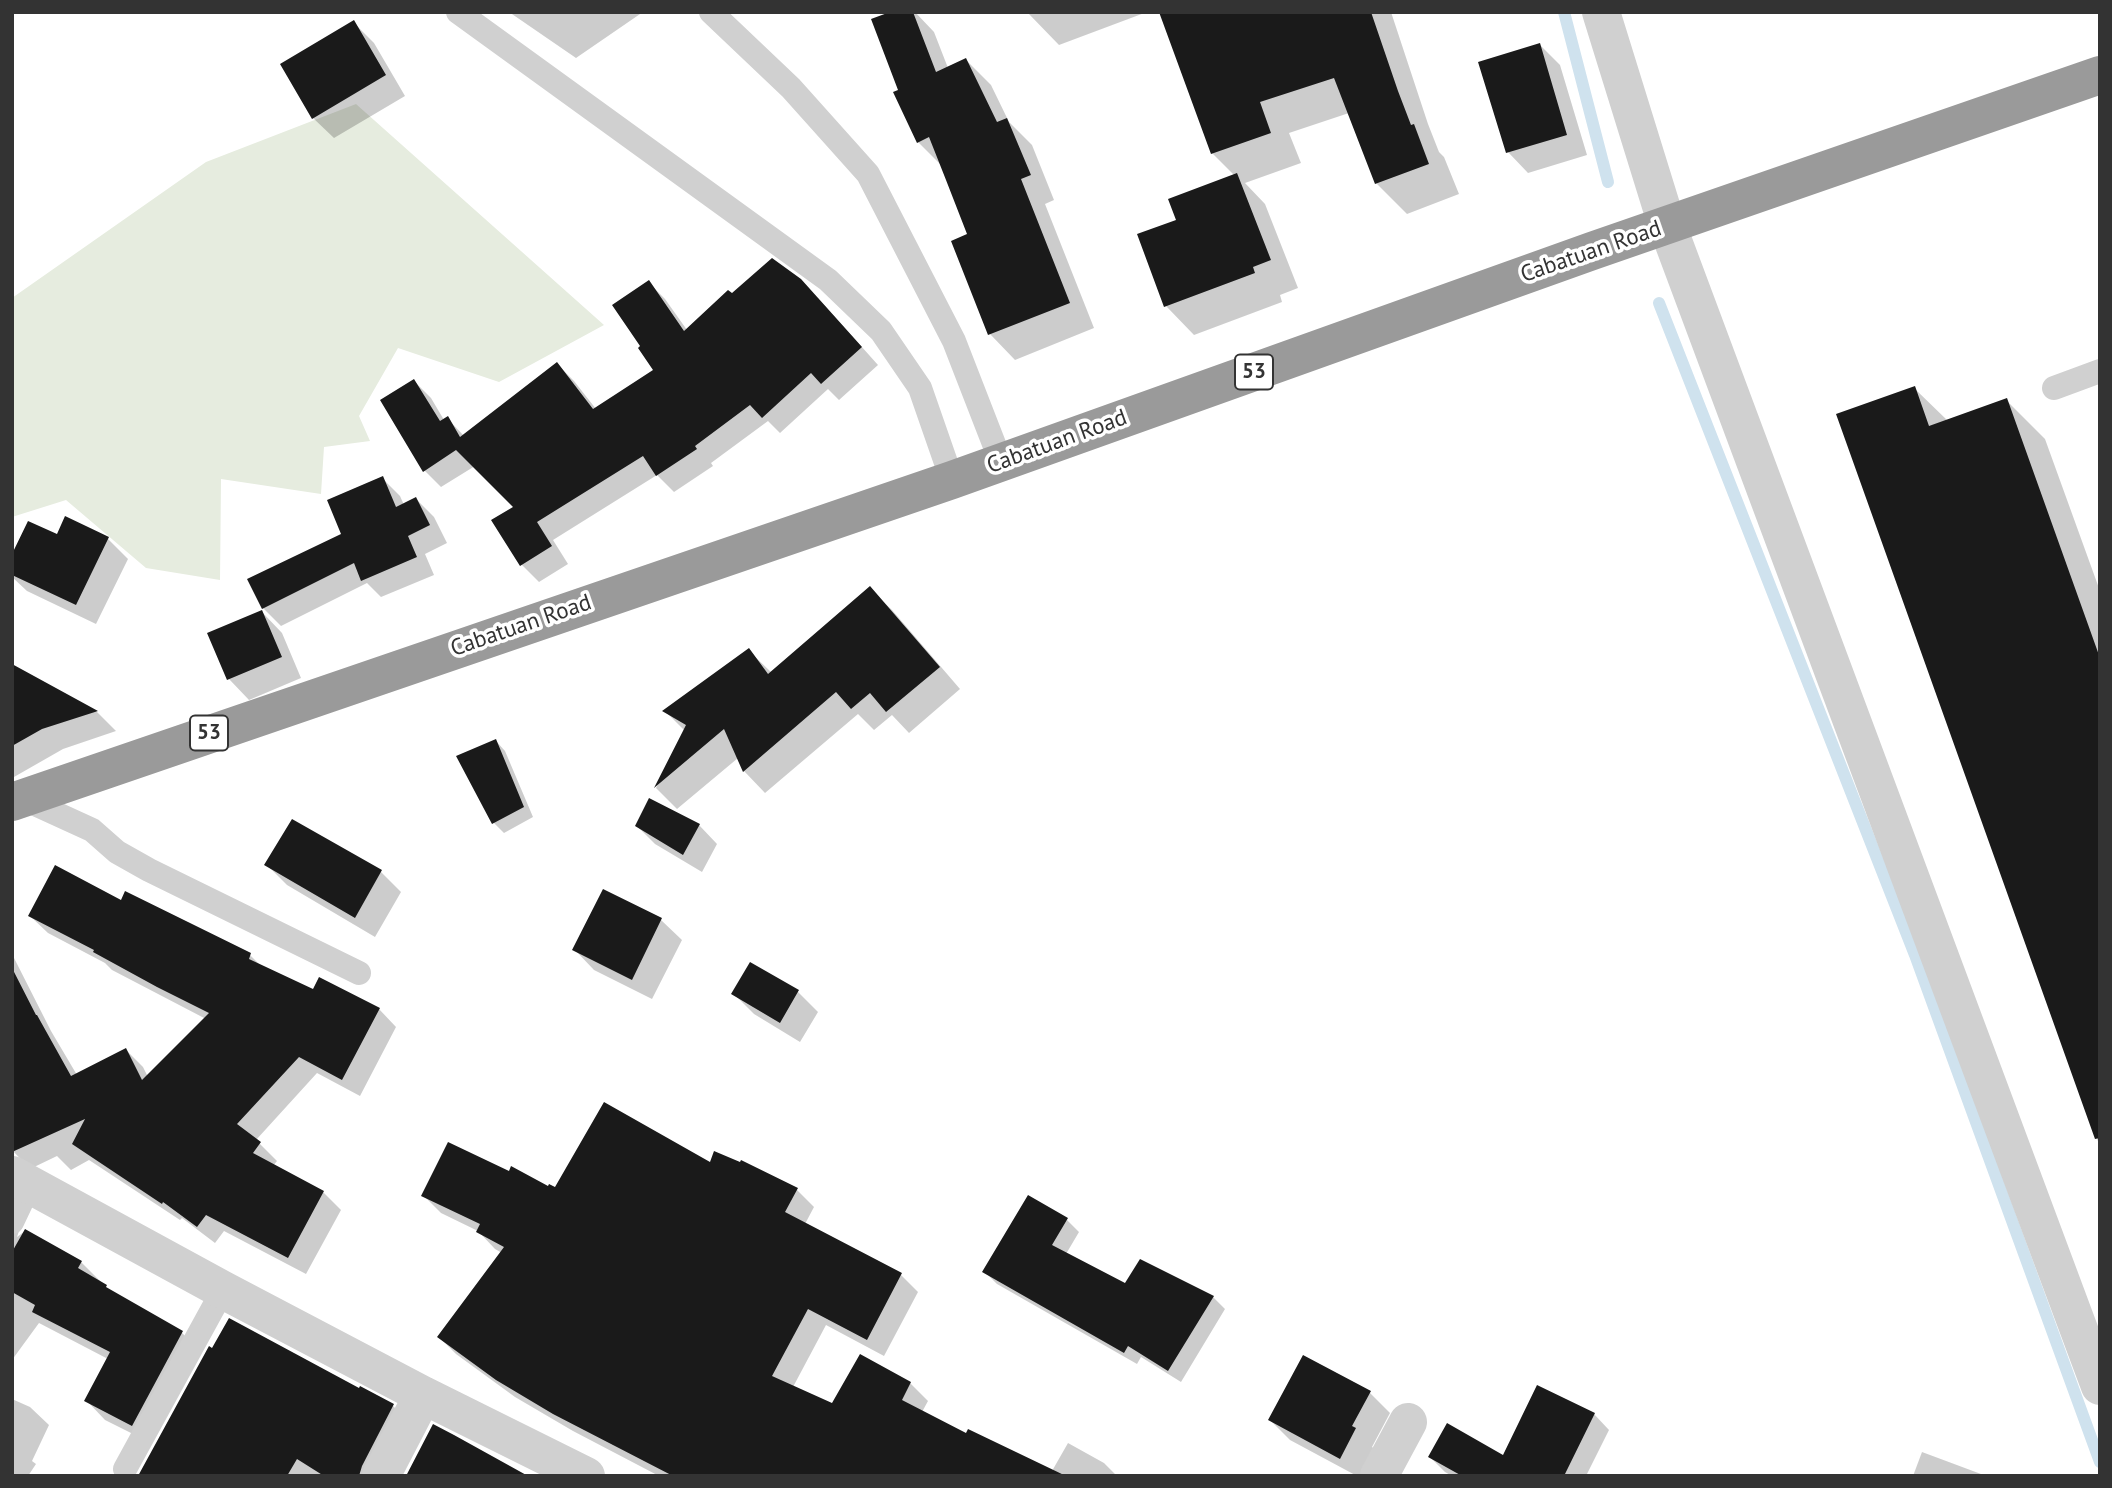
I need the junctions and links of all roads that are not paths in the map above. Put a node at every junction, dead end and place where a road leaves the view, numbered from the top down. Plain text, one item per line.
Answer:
1 (458, 12) edge
2 (711, 12) edge
3 (1601, 12) edge
4 (2100, 75) edge
5 (1667, 225) junction
6 (2100, 371) edge
7 (2054, 388) dead end
8 (1001, 462) junction
9 (952, 480) junction
10 (17, 800) edge
11 (359, 973) dead end
12 (21, 1180) edge
13 (12, 1222) edge
14 (223, 1290) junction
15 (2100, 1386) edge
16 (423, 1395) junction
17 (1408, 1422) dead end
18 (125, 1469) dead end
19 (380, 1476) edge
20 (586, 1476) edge
21 (1379, 1476) edge

1 - 9 lane
2 - 8 lane
3 - 5 street
4 - 5 highway, Cabatuan Road / 53
5 - 8 highway, Cabatuan Road / 53
5 - 15 street
6 - 7 lane
8 - 9 highway, Cabatuan Road / 53
9 - 10 highway, Cabatuan Road / 53
10 - 11 lane
12 - 13 lane
12 - 14 street
14 - 16 street
14 - 18 lane
16 - 19 street
16 - 20 street
17 - 21 street

